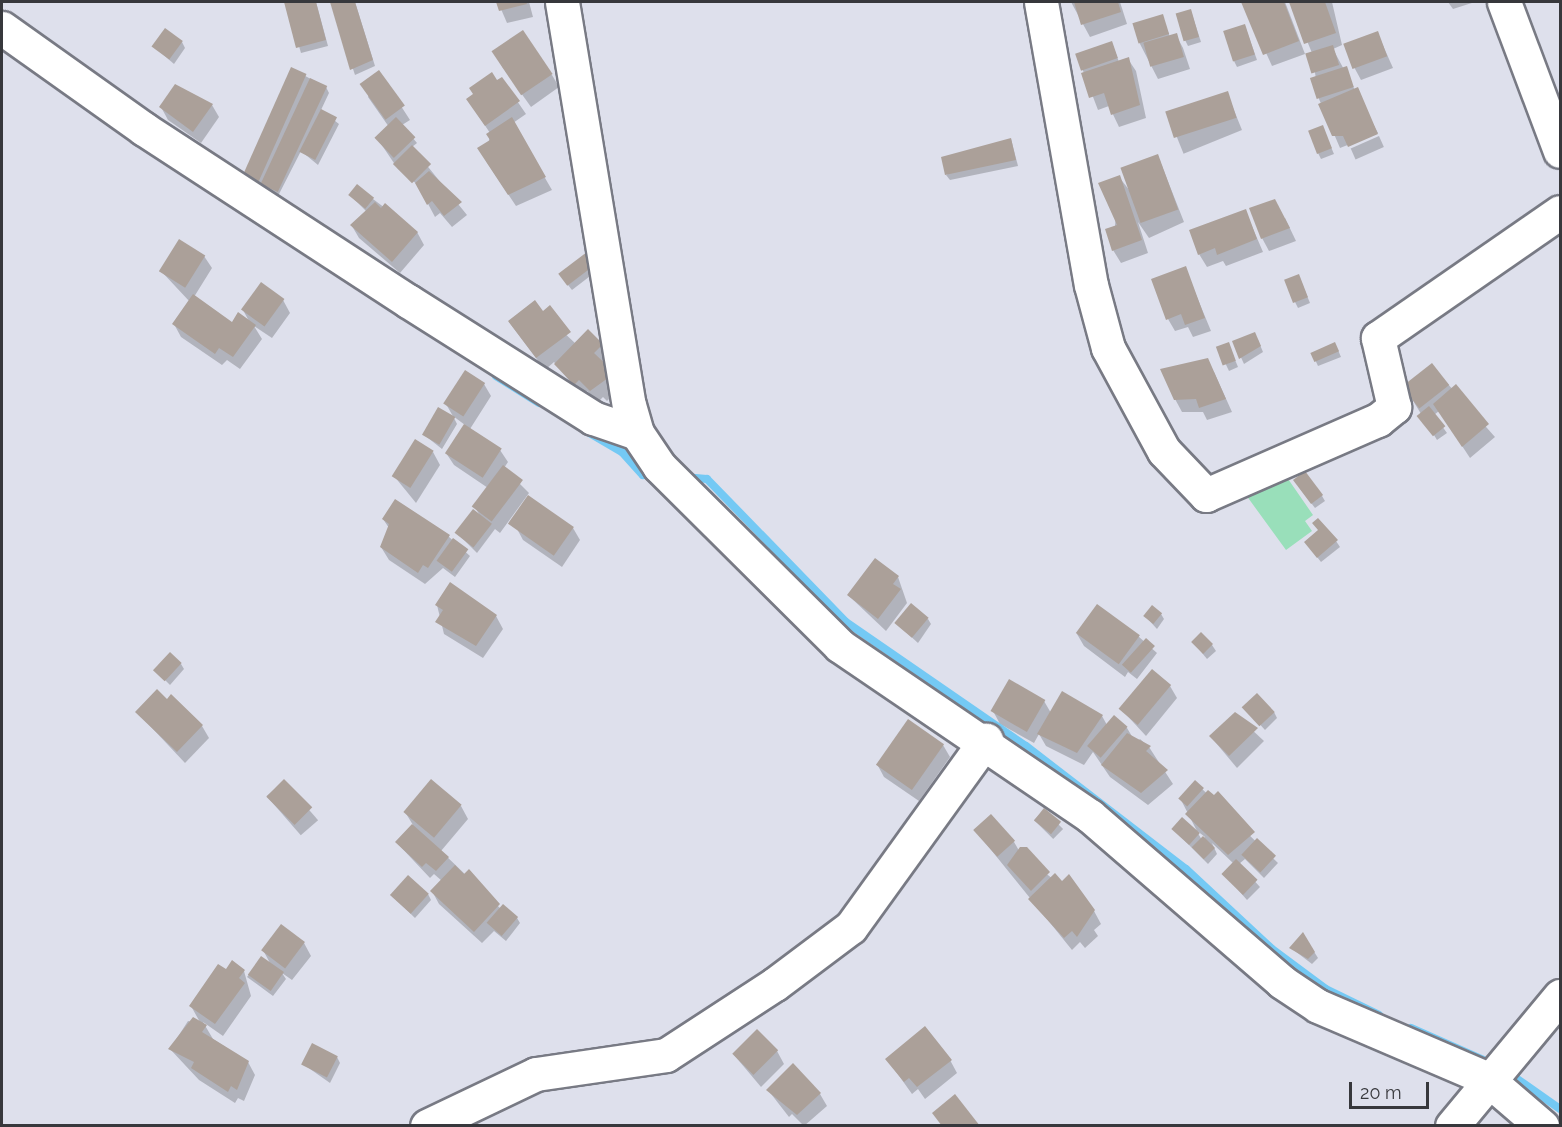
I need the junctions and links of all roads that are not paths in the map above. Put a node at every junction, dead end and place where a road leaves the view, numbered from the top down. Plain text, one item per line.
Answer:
1 (562, 2) edge
2 (1041, 2) edge
3 (1504, 2) edge
4 (2, 27) edge
5 (1560, 151) edge
6 (1560, 212) edge
7 (636, 433) junction
8 (986, 740) junction
9 (1560, 996) edge
10 (1486, 1078) junction
11 (427, 1125) edge
12 (1452, 1125) edge
13 (1542, 1125) edge

1 - 7 street
2 - 6 street
3 - 5 street
4 - 7 street
7 - 8 street
8 - 10 street
8 - 11 street
9 - 10 street
10 - 12 street
10 - 13 street

